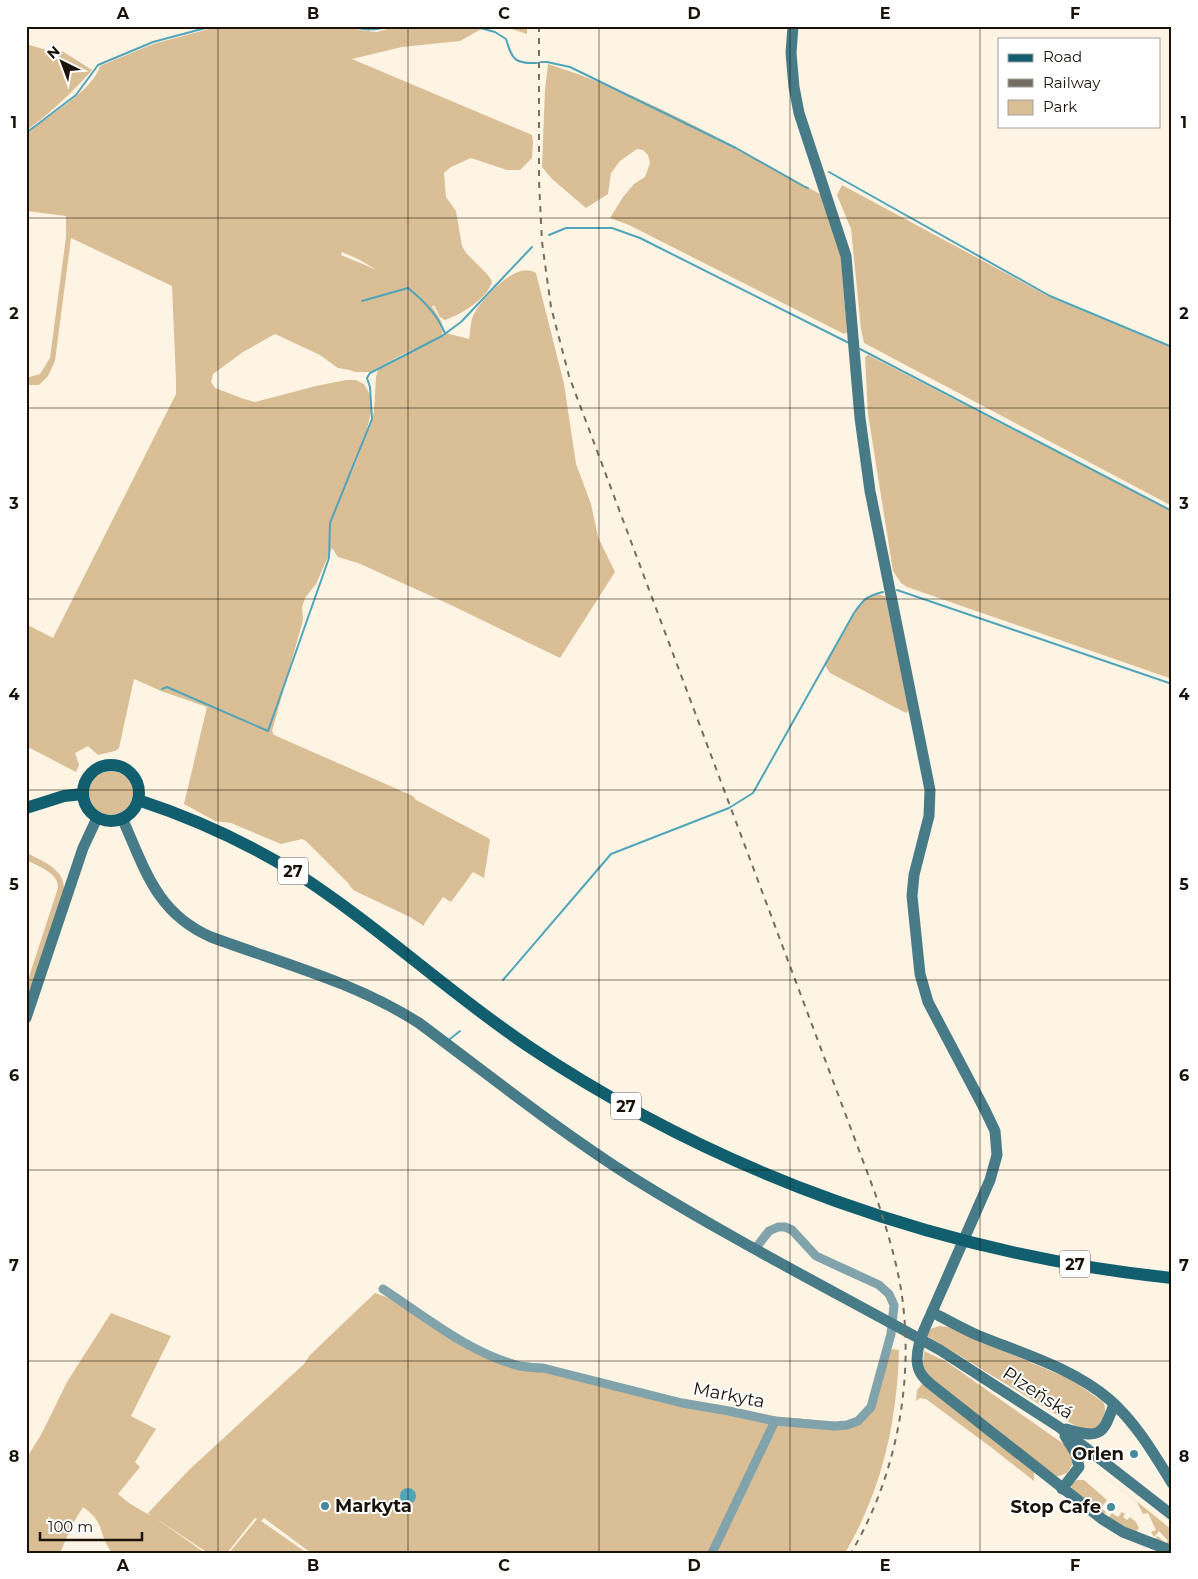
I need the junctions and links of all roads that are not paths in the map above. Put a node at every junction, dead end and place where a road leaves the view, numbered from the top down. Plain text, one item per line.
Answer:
1 (793, 26) edge
2 (83, 794) junction
3 (138, 800) junction
4 (26, 808) edge
5 (97, 818) junction
6 (122, 818) junction
7 (26, 1018) edge
8 (755, 1249) junction
9 (1172, 1278) edge
10 (383, 1289) dead end
11 (932, 1312) junction
12 (1114, 1404) junction
13 (775, 1421) junction
14 (1059, 1427) junction
15 (1172, 1483) edge
16 (1062, 1489) junction
17 (1172, 1515) edge
18 (1172, 1551) edge
19 (712, 1553) edge

1 - 11 main road
2 - 3 main road
2 - 4 main road
2 - 5 main road
3 - 6 main road
3 - 9 main road, 27
5 - 6 main road
5 - 7 main road
6 - 8 main road, Plzeňská
8 - 13 street, Markyta
8 - 14 main road, Plzeňská
10 - 13 street, Markyta
11 - 12 main road
11 - 16 main road
12 - 14 main road
12 - 15 main road
13 - 19 street
14 - 16 main road
14 - 17 main road, Plzeňská
16 - 18 main road

